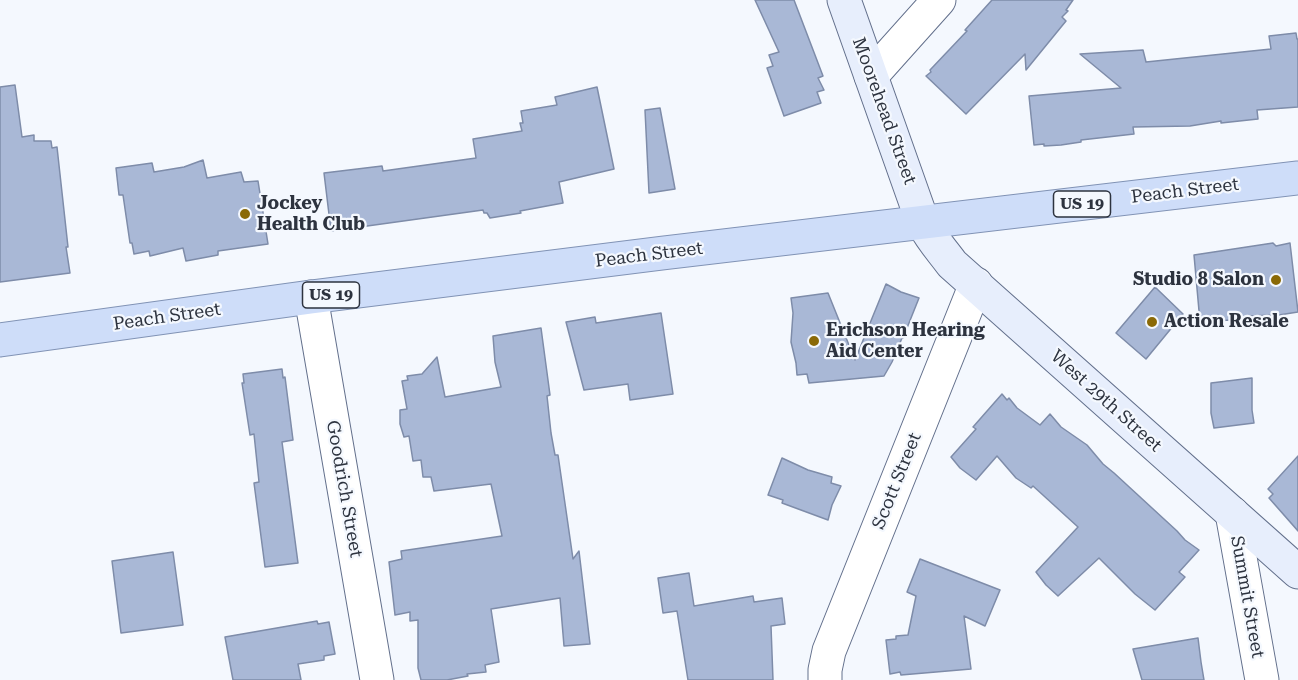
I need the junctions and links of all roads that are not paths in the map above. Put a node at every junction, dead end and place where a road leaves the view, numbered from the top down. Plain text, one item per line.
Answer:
1 (844, 0) edge
2 (939, 0) edge
3 (871, 76) junction
4 (1298, 178) edge
5 (923, 223) junction
6 (976, 284) junction
7 (311, 297) junction
8 (0, 340) edge
9 (1232, 513) junction
10 (1298, 572) edge
11 (377, 680) edge
12 (825, 680) edge
13 (1262, 680) edge

1 - 3 street, Moorehead Street
2 - 3 street
3 - 5 street, Moorehead Street
4 - 5 main road, Peach Street / US 19
5 - 6 street, West 29th Street
5 - 7 main road, Peach Street / US 19
6 - 9 street, West 29th Street
6 - 12 street, Scott Street
7 - 8 main road, Peach Street / US 19
7 - 11 street, Goodrich Street
9 - 10 street, West 29th Street
9 - 13 street, Summit Street

